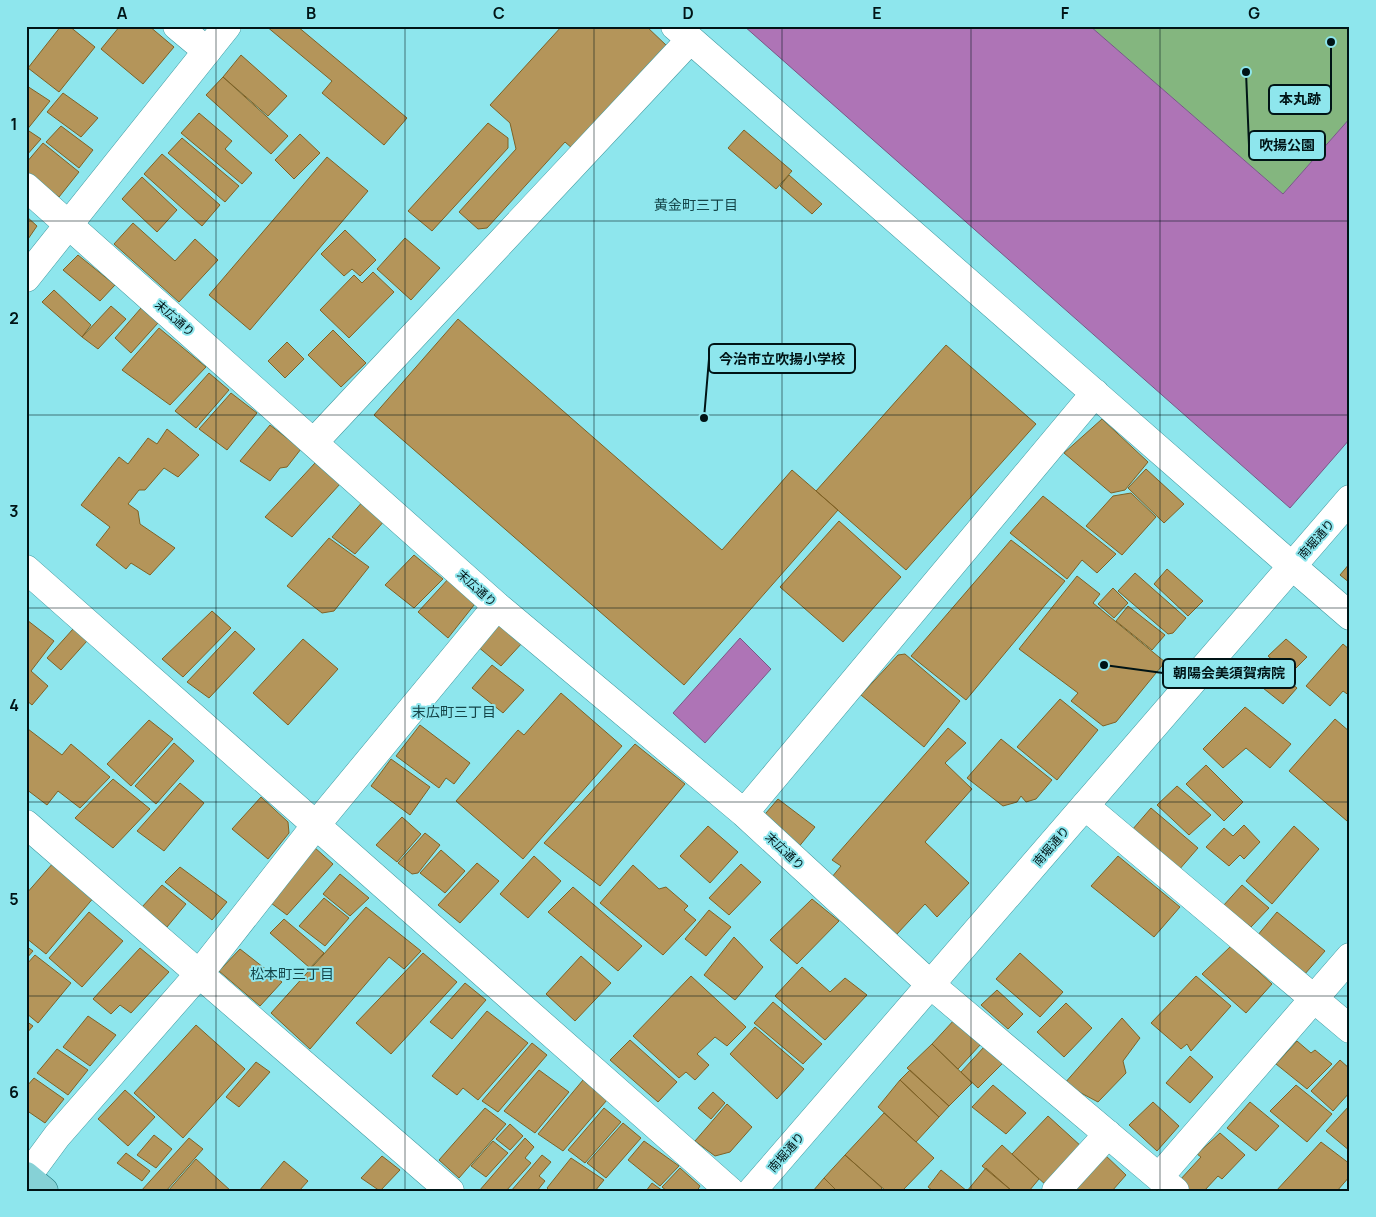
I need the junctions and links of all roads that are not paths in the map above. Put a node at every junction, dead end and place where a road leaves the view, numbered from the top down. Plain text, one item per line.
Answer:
1 (177, 26) edge
2 (227, 26) edge
3 (682, 33) edge
4 (207, 51) junction
5 (26, 187) edge
6 (69, 224) junction
7 (26, 278) edge
8 (1094, 393) junction
9 (315, 442) junction
10 (1350, 500) edge
11 (1292, 566) junction
12 (26, 569) edge
13 (497, 606) junction
14 (1350, 616) edge
15 (1085, 806) junction
16 (744, 813) junction
17 (26, 824) edge
18 (316, 825) junction
19 (1350, 957) edge
20 (199, 974) junction
21 (932, 985) junction
22 (1314, 998) junction
23 (1350, 1029) edge
24 (1108, 1134) junction
25 (31, 1180) edge
26 (1167, 1184) edge
27 (450, 1191) edge
28 (730, 1191) edge
29 (752, 1191) edge
30 (1056, 1191) edge

1 - 4 street
2 - 4 street
3 - 8 street
3 - 9 street
4 - 6 street
5 - 6 street, 末広通り
6 - 7 street
6 - 9 street, 末広通り
8 - 11 street
8 - 16 street
9 - 13 street, 末広通り
10 - 11 street, 南堀通り
11 - 14 street
11 - 15 street, 南堀通り
12 - 18 street
13 - 16 street, 末広通り
13 - 18 street
15 - 21 street, 南堀通り
15 - 22 street
16 - 21 street, 末広通り
17 - 20 street
18 - 20 street
18 - 28 street
19 - 22 street
20 - 25 street
20 - 27 street
21 - 24 street, 末広通り
21 - 29 street, 南堀通り
22 - 23 street
22 - 26 street
24 - 26 street, 末広通り
24 - 30 street

